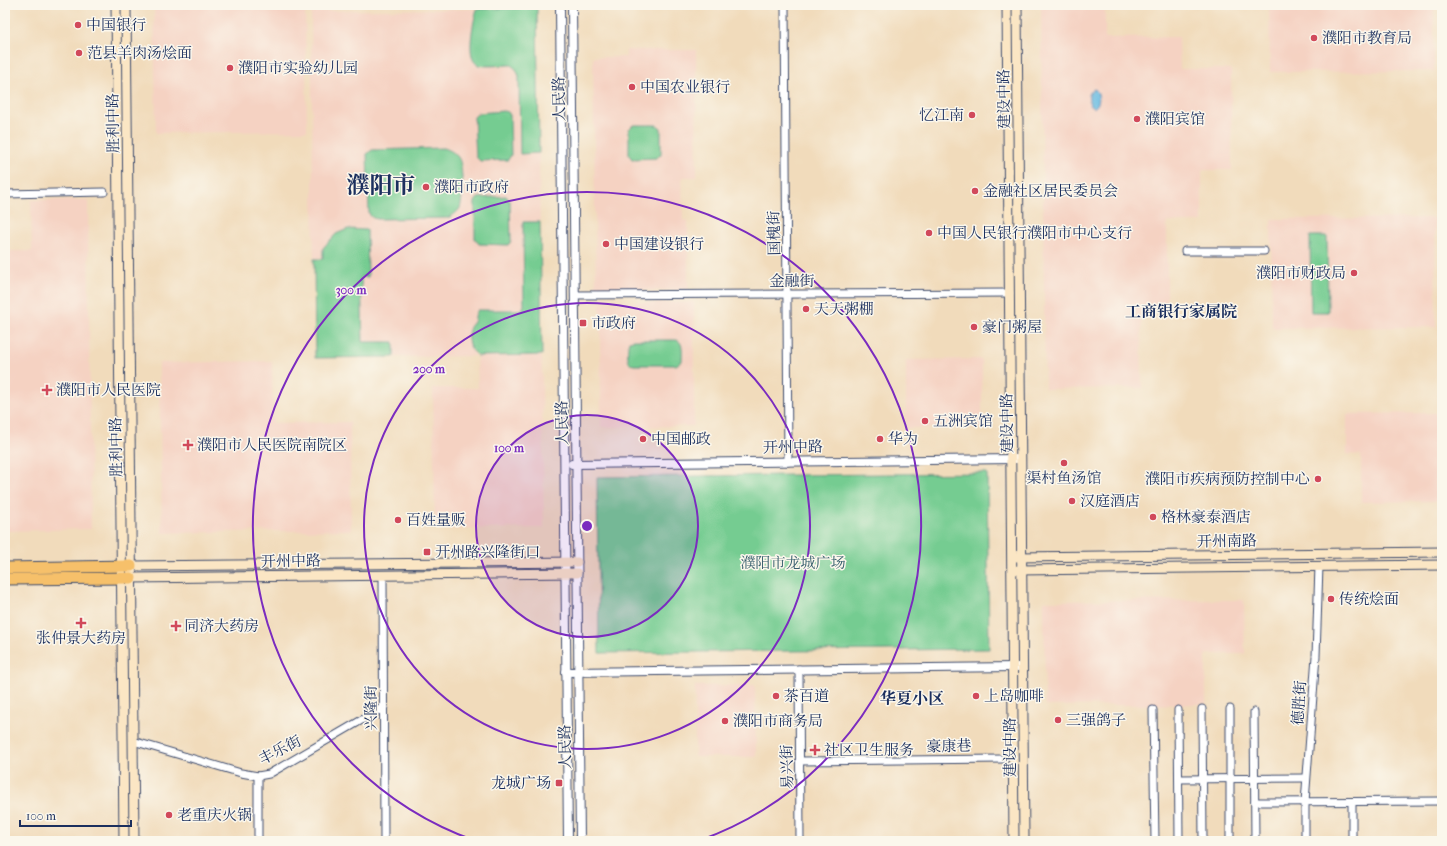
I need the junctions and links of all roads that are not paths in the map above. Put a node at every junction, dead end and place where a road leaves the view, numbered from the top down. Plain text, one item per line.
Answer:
1 (116, 5) edge
2 (126, 5) edge
3 (560, 5) edge
4 (572, 5) edge
5 (785, 5) edge
6 (1007, 5) edge
7 (1016, 5) edge
8 (104, 192) dead end
9 (5, 194) edge
10 (1264, 250) dead end
11 (1185, 251) dead end
12 (1010, 293) junction
13 (788, 294) junction
14 (575, 295) junction
15 (1011, 459) junction
16 (1021, 459) junction
17 (788, 462) junction
18 (564, 464) junction
19 (576, 464) junction
20 (1442, 552) edge
21 (1012, 557) junction
22 (1022, 557) junction
23 (565, 562) junction
24 (577, 562) junction
25 (1442, 565) edge
26 (1319, 566) junction
27 (5, 568) edge
28 (1012, 570) junction
29 (1022, 570) junction
30 (126, 572) junction
31 (565, 573) junction
32 (577, 573) junction
33 (383, 575) junction
34 (5, 579) edge
35 (1013, 667) junction
36 (1023, 667) junction
37 (799, 669) junction
38 (566, 672) junction
39 (578, 672) junction
40 (384, 707) junction
41 (1202, 709) dead end
42 (1230, 709) dead end
43 (1153, 710) dead end
44 (1178, 710) dead end
45 (1254, 712) dead end
46 (133, 741) junction
47 (1003, 759) dead end
48 (800, 761) junction
49 (258, 776) junction
50 (1230, 778) junction
51 (1254, 778) junction
52 (1306, 778) junction
53 (1179, 779) junction
54 (1203, 779) junction
55 (1442, 801) edge
56 (1255, 802) junction
57 (1305, 802) junction
58 (1352, 802) junction
59 (124, 841) edge
60 (134, 841) edge
61 (258, 841) edge
62 (384, 841) edge
63 (568, 841) edge
64 (580, 841) edge
65 (800, 841) edge
66 (1014, 841) edge
67 (1024, 841) edge
68 (1155, 841) edge
69 (1180, 841) edge
70 (1203, 841) edge
71 (1230, 841) edge
72 (1255, 841) edge
73 (1305, 841) edge
74 (1352, 841) edge

1 - 30 main road, 胜利中路
2 - 30 main road, 胜利中路
3 - 18 street, 人民路
4 - 14 street, 人民路
5 - 13 street, 国槐街
6 - 12 main road, 建设中路
7 - 16 main road, 建设中路
8 - 9 street
10 - 11 street
12 - 13 street, 金融街
12 - 15 main road, 建设中路
13 - 14 street, 金融街
13 - 17 street, 国槐街
14 - 19 street, 人民路
15 - 16 street, 开州中路
15 - 17 street, 开州中路
15 - 21 main road, 建设中路
16 - 22 main road, 建设中路
17 - 19 street, 开州中路
18 - 19 street, 开州中路
18 - 23 street, 人民路
19 - 24 street, 人民路
20 - 22 main road, 开州南路
21 - 22 main road, 开州南路
21 - 28 main road, 建设中路
22 - 29 main road, 建设中路
23 - 24 main road, 开州中路
23 - 30 main road, 开州中路
23 - 31 street, 人民路
24 - 32 street, 人民路
25 - 26 main road, 开州南路
26 - 29 main road, 开州南路
26 - 52 street, 德胜街
27 - 30 main road, 开州中路
28 - 29 main road, 开州南路
28 - 35 main road, 建设中路
29 - 36 main road, 建设中路
30 - 33 main road, 开州中路
30 - 34 main road, 开州中路
30 - 46 main road, 胜利中路
30 - 59 main road, 胜利中路
31 - 32 main road, 开州中路
31 - 33 main road, 开州中路
31 - 38 street, 人民路
32 - 39 street, 人民路
33 - 40 street, 兴隆街
35 - 36 street
35 - 37 street
35 - 66 main road, 建设中路
36 - 67 main road, 建设中路
37 - 39 street
37 - 48 street, 易兴街
38 - 39 street
38 - 63 street, 人民路
39 - 64 street, 人民路
40 - 49 street, 丰乐街
40 - 62 street, 兴隆街
41 - 54 street
42 - 50 street
43 - 68 street
44 - 53 street
45 - 51 street
46 - 49 street, 丰乐街
46 - 60 main road, 胜利中路
47 - 48 street, 豪康巷
48 - 65 street, 易兴街
49 - 61 street
50 - 51 street
50 - 54 street
50 - 71 street
51 - 52 street
51 - 56 street
52 - 57 street, 德胜街
53 - 54 street
53 - 69 street
54 - 70 street
55 - 58 street
56 - 57 street
56 - 72 street
57 - 58 street
57 - 73 street, 德胜街
58 - 74 street

